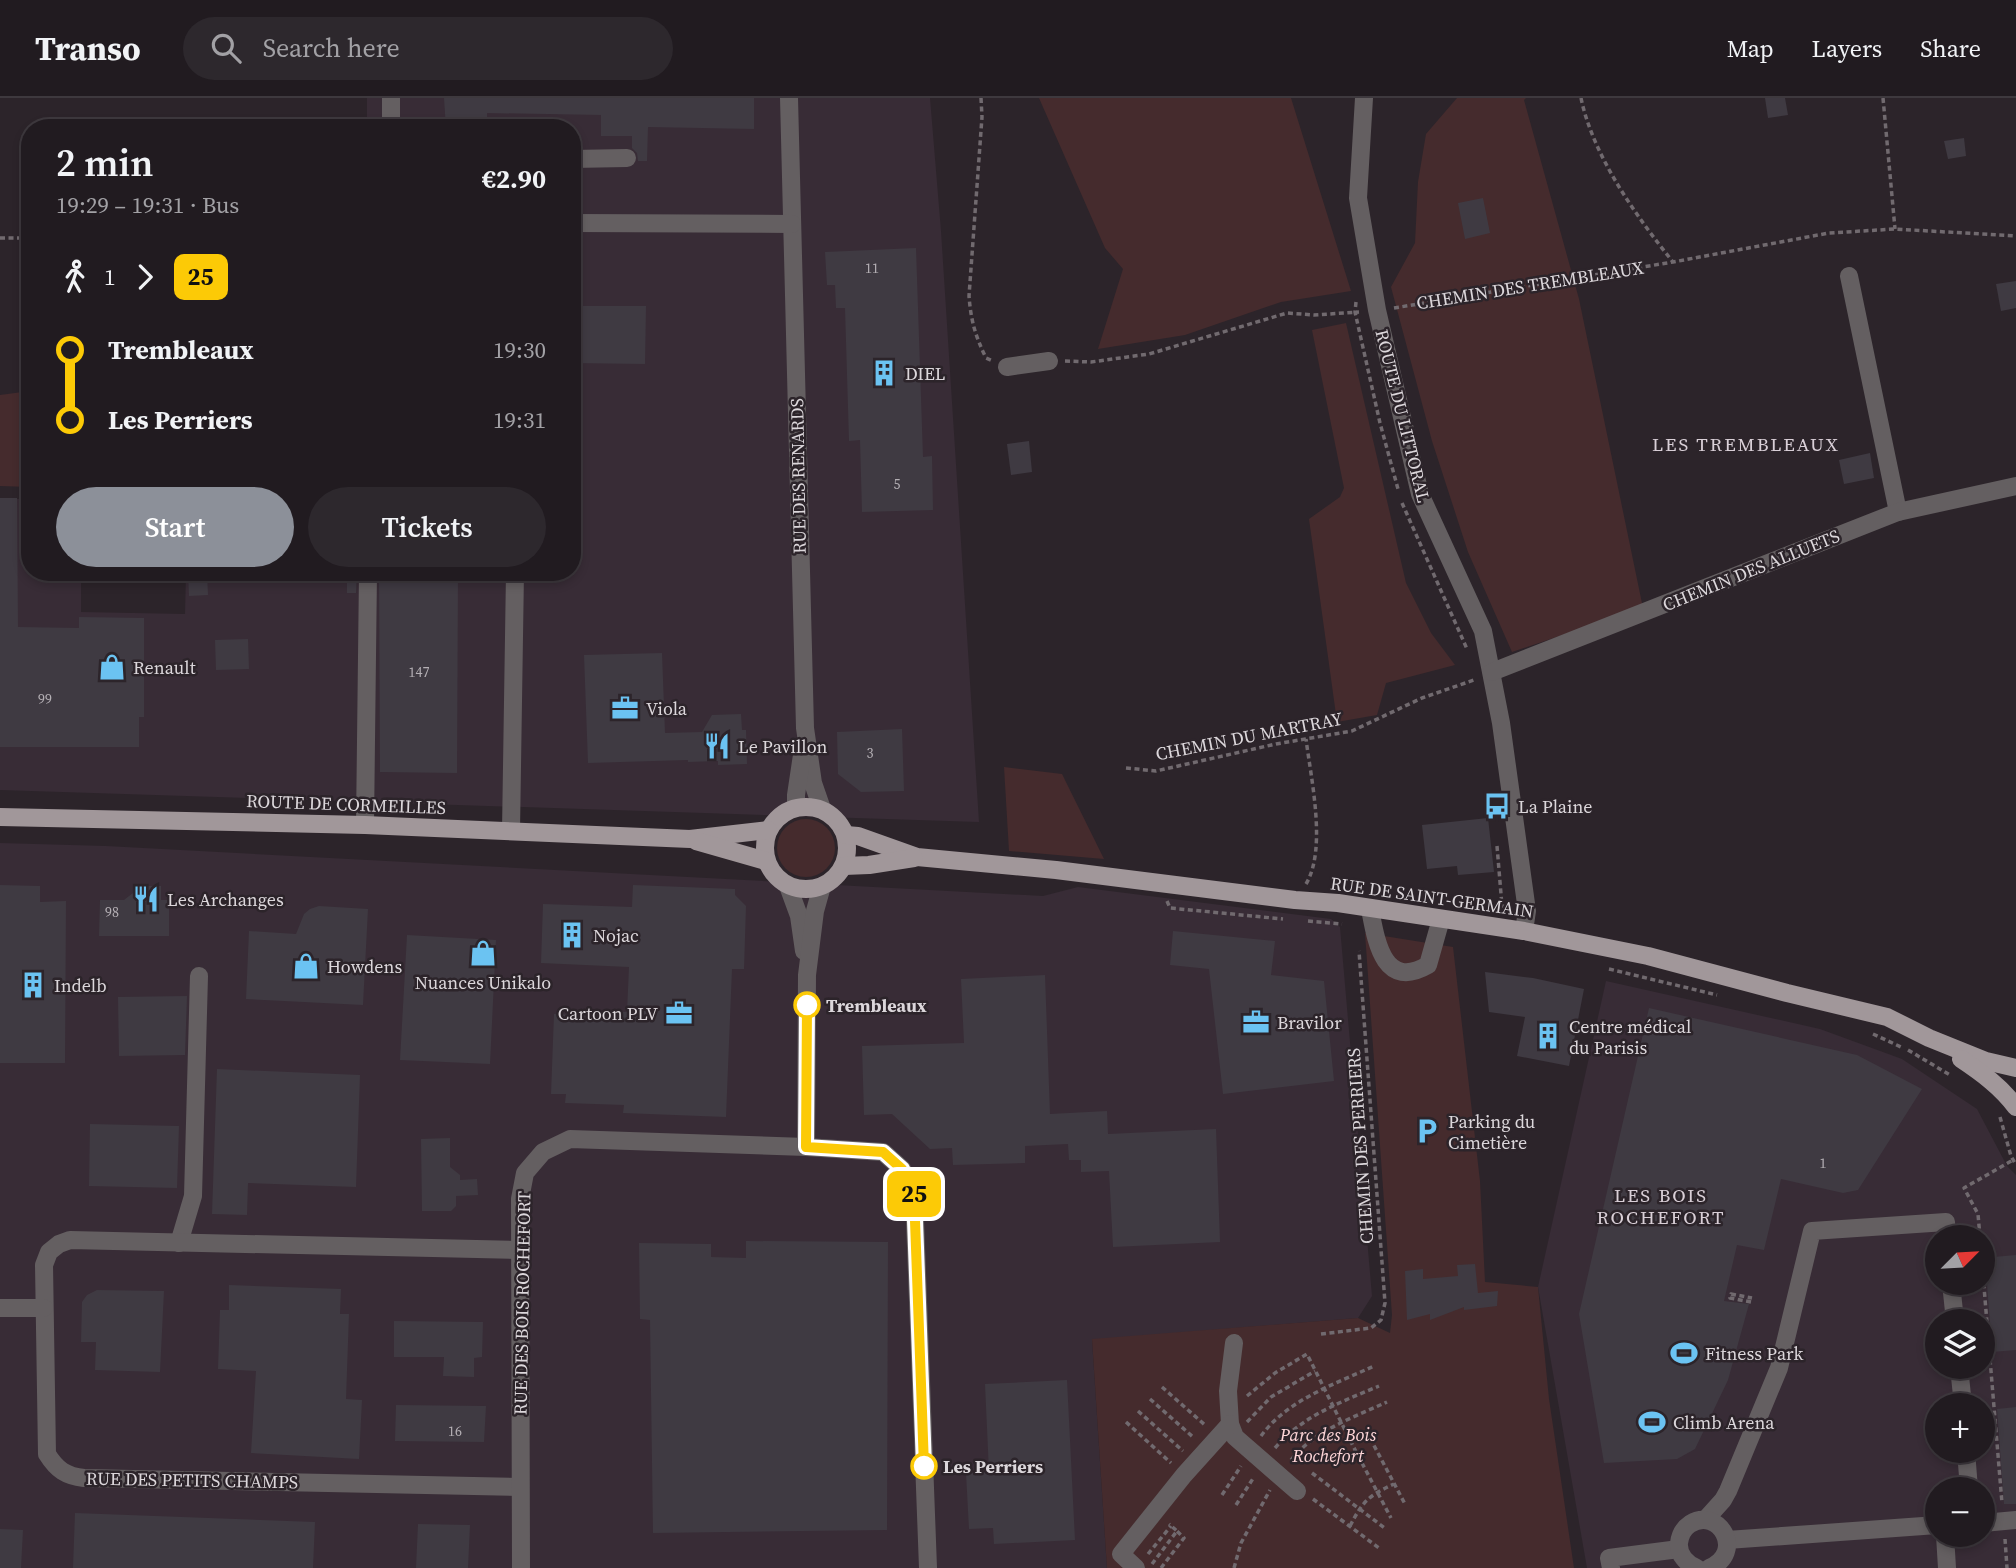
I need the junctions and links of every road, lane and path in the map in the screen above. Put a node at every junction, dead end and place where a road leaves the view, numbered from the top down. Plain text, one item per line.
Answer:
1 (391, 98) edge
2 (789, 98) edge
3 (981, 98) edge
4 (1364, 98) edge
5 (1581, 98) edge
6 (1883, 98) edge
7 (391, 119) edge
8 (627, 158) dead end
9 (581, 159) edge
10 (581, 223) edge
11 (792, 224) junction
12 (1895, 229) junction
13 (2016, 236) edge
14 (0, 238) edge
15 (21, 238) edge
16 (1673, 262) junction
17 (1849, 276) dead end
18 (1377, 310) junction
19 (1049, 361) joint
20 (1007, 367) joint
21 (2016, 486) edge
22 (1898, 512) junction
23 (368, 581) edge
24 (515, 581) edge
25 (1492, 672) junction
26 (805, 727) junction
27 (1306, 739) junction
28 (1126, 768) dead end
29 (796, 807) junction
30 (822, 809) junction
31 (0, 817) edge
32 (365, 825) junction
33 (768, 830) junction
34 (511, 831) junction
35 (846, 835) junction
36 (690, 839) junction
37 (917, 857) junction
38 (766, 861) junction
39 (844, 866) junction
40 (1160, 883) junction
41 (788, 886) junction
42 (822, 886) junction
43 (1295, 900) junction
44 (1370, 909) junction
45 (1285, 919) dead end
46 (1441, 919) junction
47 (1298, 920) dead end
48 (1366, 927) junction
49 (1524, 931) junction
50 (1599, 966) dead end
51 (807, 975) junction
52 (199, 976) dead end
53 (1722, 997) dead end
54 (1871, 1033) dead end
55 (1929, 1038) junction
56 (2016, 1068) edge
57 (1957, 1080) dead end
58 (2008, 1110) edge
59 (806, 1147) junction
60 (2015, 1162) edge
61 (1946, 1225) edge
62 (1979, 1225) edge
63 (179, 1243) junction
64 (520, 1250) junction
65 (1985, 1295) edge
66 (1751, 1300) joint
67 (0, 1308) edge
68 (44, 1308) junction
69 (1321, 1334) dead end
70 (1234, 1343) dead end
71 (1374, 1366) dead end
72 (1315, 1371) junction
73 (1379, 1386) dead end
74 (1162, 1387) dead end
75 (1324, 1389) junction
76 (1150, 1399) dead end
77 (1332, 1405) junction
78 (1138, 1411) dead end
79 (1126, 1422) dead end
80 (1370, 1438) dead end
81 (1214, 1443) junction
82 (1257, 1457) junction
83 (1312, 1473) dead end
84 (1394, 1484) junction
85 (520, 1487) junction
86 (1377, 1492) junction
87 (1303, 1494) joint
88 (1222, 1495) dead end
89 (1405, 1504) dead end
90 (1237, 1505) dead end
91 (1359, 1508) junction
92 (1155, 1510) junction
93 (1391, 1518) dead end
94 (1705, 1520) junction
95 (2010, 1521) edge
96 (1171, 1526) junction
97 (1350, 1526) junction
98 (1925, 1526) edge
99 (1386, 1528) dead end
100 (1177, 1531) junction
101 (1727, 1540) junction
102 (1946, 1547) edge
103 (1379, 1548) dead end
104 (1679, 1549) junction
105 (1141, 1563) edge
106 (521, 1568) edge
107 (928, 1568) edge
108 (1149, 1568) edge
109 (1161, 1568) edge
110 (1611, 1568) edge
111 (1696, 1568) edge
112 (1709, 1568) edge
113 (1947, 1568) edge
114 (2007, 1568) edge

1 - 7 street
2 - 11 street, RUE DES RENARDS
3 - 20 path
4 - 18 street, ROUTE DU LITTORAL
5 - 16 path
6 - 12 path
8 - 9 street
10 - 11 street
11 - 26 street, RUE DES RENARDS
12 - 13 path, CHEMIN DES TREMBLEAUX
12 - 16 path, CHEMIN DES TREMBLEAUX
14 - 15 path
16 - 18 path, CHEMIN DES TREMBLEAUX
17 - 22 street
18 - 19 path, CHEMIN DES TREMBLEAUX
18 - 25 street, ROUTE DU LITTORAL
19 - 20 street
21 - 22 street, CHEMIN DES ALLUETS
22 - 25 street, CHEMIN DES ALLUETS
23 - 32 street
24 - 34 street
25 - 27 path, CHEMIN DU MARTRAY
25 - 49 street, ROUTE DU LITTORAL
26 - 29 street, RUE DES RENARDS
26 - 30 street, RUE DES RENARDS
27 - 28 path, CHEMIN DU MARTRAY
27 - 43 path
29 - 30 main road
29 - 33 main road
30 - 35 main road
31 - 32 main road, ROUTE DE CORMEILLES
32 - 34 main road, ROUTE DE CORMEILLES
33 - 36 main road, ROUTE DE CORMEILLES
33 - 38 main road
34 - 36 main road, ROUTE DE CORMEILLES
35 - 37 main road, RUE DE SAINT-GERMAIN
35 - 39 main road
36 - 38 main road, ROUTE DE CORMEILLES
37 - 39 main road, RUE DE SAINT-GERMAIN
37 - 40 main road, RUE DE SAINT-GERMAIN
38 - 41 main road
39 - 42 main road
40 - 43 main road, RUE DE SAINT-GERMAIN
40 - 45 path
41 - 42 main road
41 - 51 street
42 - 51 street
43 - 44 main road, RUE DE SAINT-GERMAIN
44 - 46 main road, RUE DE SAINT-GERMAIN
44 - 48 street
46 - 48 street
46 - 49 main road, RUE DE SAINT-GERMAIN
47 - 48 path
48 - 69 path, CHEMIN DES PERRIERS
49 - 55 main road, RUE DE SAINT-GERMAIN
50 - 53 path
51 - 59 street
52 - 63 street
54 - 57 path
55 - 56 main road, RUE DE SAINT-GERMAIN
55 - 58 main road, RUE DE SAINT-GERMAIN
58 - 60 path
59 - 64 street, RUE DES BOIS ROCHEFORT
59 - 107 street, RUE DES BOIS ROCHEFORT
60 - 62 path
61 - 94 street
63 - 64 street, RUE DES PETITS CHAMPS
63 - 68 street, RUE DES PETITS CHAMPS
64 - 85 street, RUE DES BOIS ROCHEFORT
65 - 95 path
66 - 66 path
67 - 68 street
68 - 85 street, RUE DES PETITS CHAMPS
70 - 81 street
71 - 75 path
72 - 75 path
72 - 81 path
72 - 81 path
73 - 77 path
74 - 81 path
75 - 77 path
75 - 82 path
76 - 81 path
77 - 82 path
77 - 86 path
78 - 81 path
79 - 81 path
80 - 84 path
81 - 82 street
81 - 92 street
82 - 87 street
82 - 88 path
82 - 90 path
83 - 91 path
84 - 86 path
84 - 89 path
85 - 106 street, RUE DES BOIS ROCHEFORT
86 - 91 path
86 - 93 path
87 - 97 path
91 - 97 path
91 - 99 path
92 - 96 path
92 - 105 street
94 - 101 street
94 - 104 street
95 - 114 path
96 - 100 path
96 - 105 path
97 - 103 path
98 - 101 street
100 - 108 path
100 - 109 path
101 - 112 street
102 - 113 street
104 - 110 street
104 - 111 street

